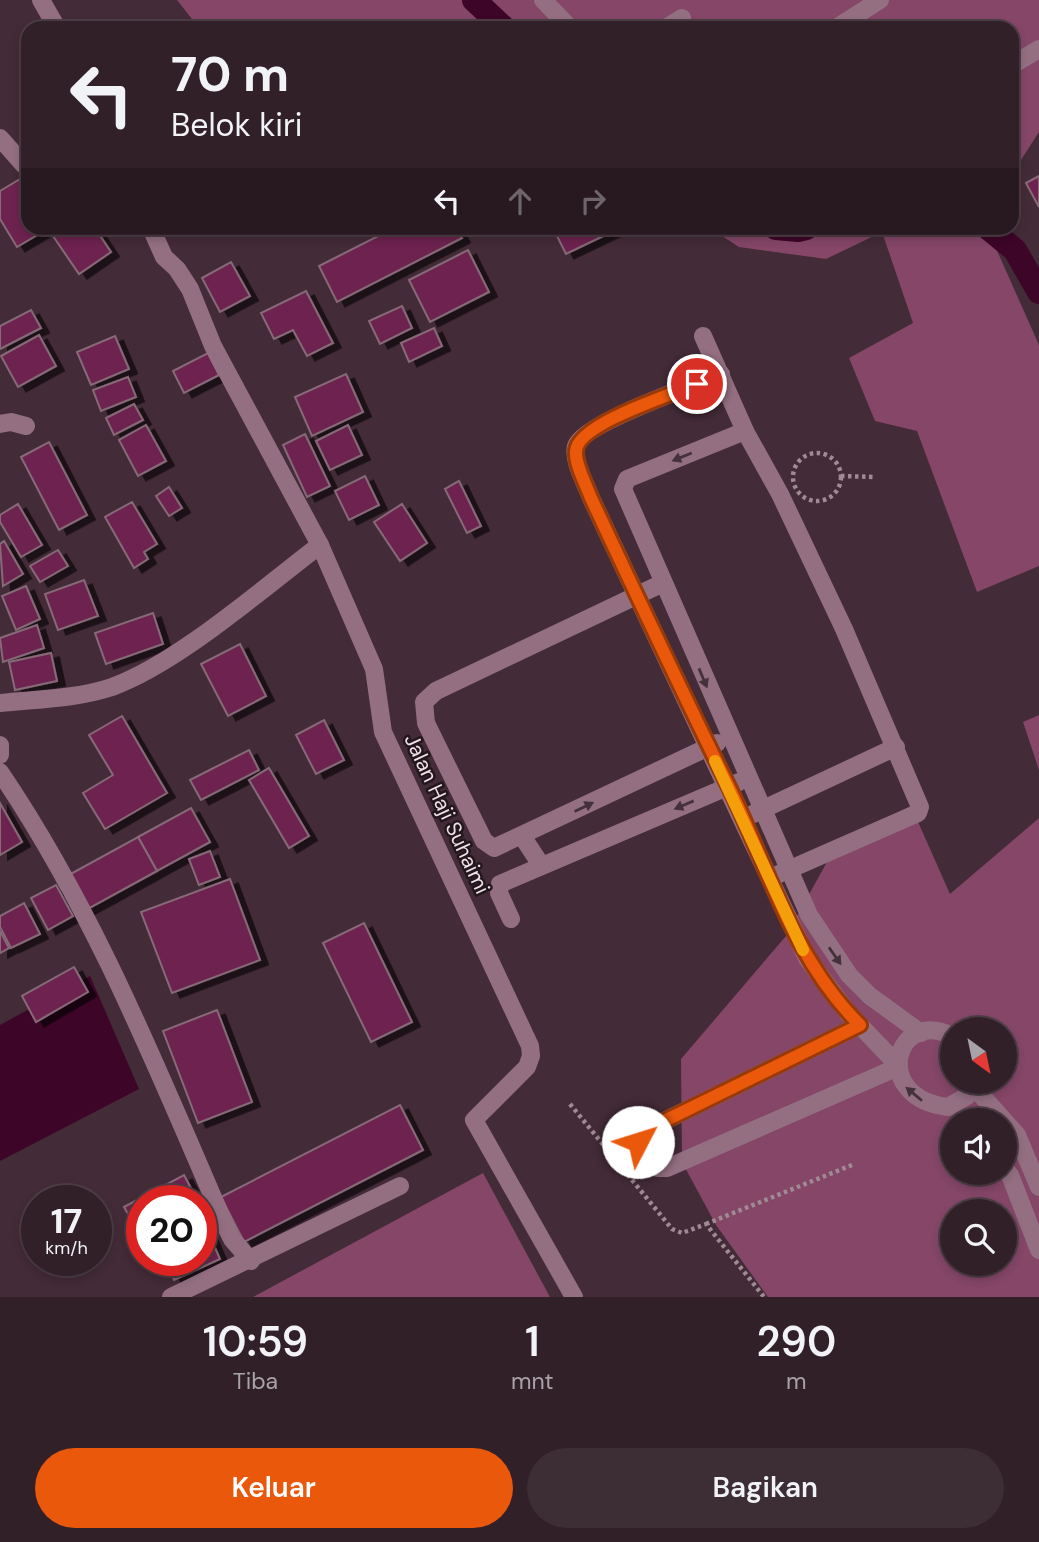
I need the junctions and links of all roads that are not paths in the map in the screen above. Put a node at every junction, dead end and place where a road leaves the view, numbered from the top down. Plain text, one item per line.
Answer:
1 (41, 0) edge
2 (543, 0) edge
3 (880, 0) edge
4 (682, 18) dead end
5 (53, 21) edge
6 (563, 21) edge
7 (677, 21) edge
8 (847, 21) edge
9 (1039, 49) edge
10 (1019, 61) edge
11 (0, 138) edge
12 (21, 162) edge
13 (154, 235) edge
14 (703, 336) dead end
15 (721, 374) junction
16 (0, 424) edge
17 (26, 426) dead end
18 (745, 431) junction
19 (623, 489) junction
20 (591, 498) junction
21 (320, 545) junction
22 (663, 583) junction
23 (637, 595) junction
24 (692, 652) junction
25 (669, 664) junction
26 (0, 703) edge
27 (729, 737) junction
28 (0, 745) edge
29 (708, 747) junction
30 (895, 747) junction
31 (0, 755) edge
32 (0, 772) edge
33 (747, 778) junction
34 (729, 786) junction
35 (762, 810) junction
36 (742, 819) junction
37 (522, 836) junction
38 (541, 865) junction
39 (788, 870) junction
40 (770, 879) junction
41 (809, 915) junction
42 (511, 919) dead end
43 (790, 926) junction
44 (860, 1025) junction
45 (921, 1033) junction
46 (940, 1033) edge
47 (897, 1065) junction
48 (966, 1094) edge
49 (982, 1094) edge
50 (948, 1107) joint
51 (1014, 1185) edge
52 (400, 1186) dead end
53 (1039, 1187) edge
54 (1039, 1250) edge
55 (251, 1261) junction
56 (172, 1297) edge
57 (574, 1297) edge

1 - 5 street
2 - 6 street
3 - 8 street
4 - 7 street
9 - 10 street
11 - 12 street
13 - 21 street, Jalan Haji Suhaimi
14 - 15 street
15 - 18 street
15 - 20 street
16 - 17 street
18 -> 19 street
18 - 30 street
19 - 20 street
19 - 22 street
20 - 23 street
21 - 26 street
21 - 57 street, Jalan Haji Suhaimi
22 - 23 street
22 - 24 street
23 - 25 street
23 - 37 street
24 - 25 street
24 -> 27 street
25 - 29 street
27 - 29 street
27 - 33 street
28 - 31 street
29 - 34 street
37 -> 29 street
30 - 35 street
30 - 39 street
32 - 55 street
33 - 34 street
33 - 35 street
34 - 36 street
34 -> 38 street
35 - 36 street
35 - 39 street
36 - 40 street
37 - 38 street
38 - 42 street
39 - 40 street
39 - 41 street
40 - 43 street
41 - 43 street
41 -> 45 street
43 - 44 street
44 - 47 street
44 - 47 street
45 - 46 street
45 - 47 street
50 -> 47 street
48 - 50 street
49 - 53 street
51 - 54 street
52 - 55 street
55 - 56 street

